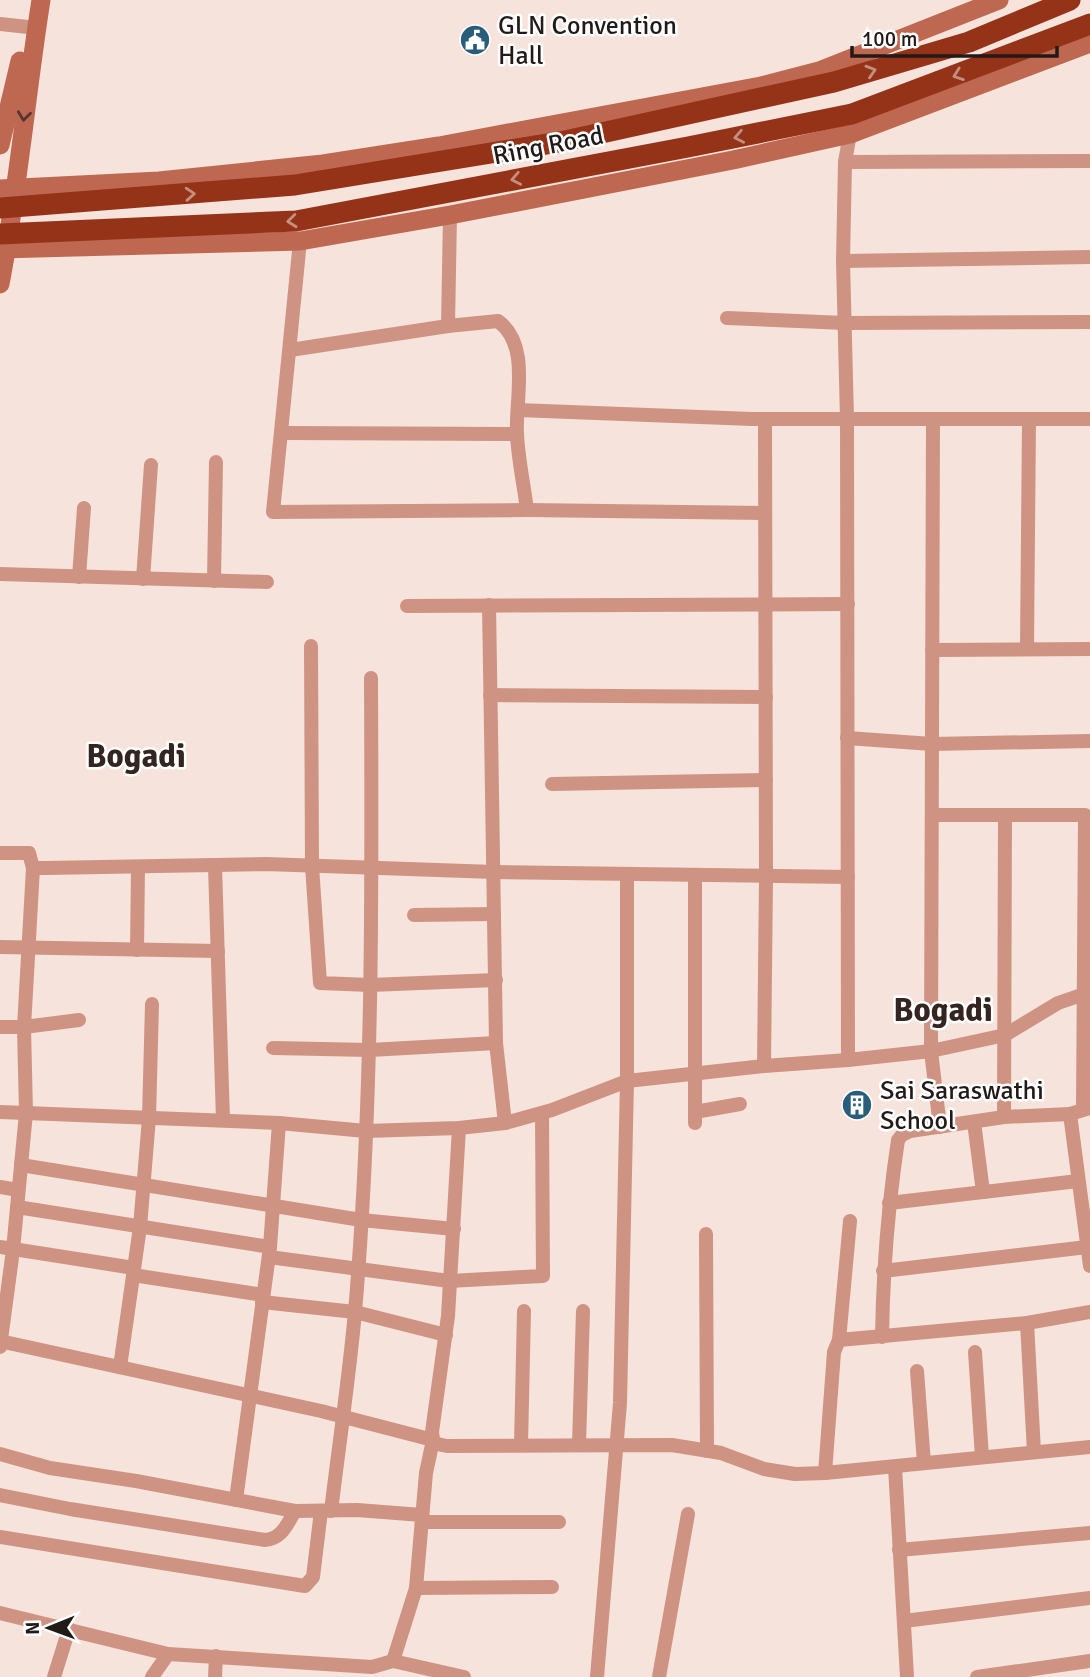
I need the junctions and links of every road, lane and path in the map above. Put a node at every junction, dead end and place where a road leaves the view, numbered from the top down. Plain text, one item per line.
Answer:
1 (32, 0) edge
2 (41, 0) edge
3 (999, 0) edge
4 (1070, 0) edge
5 (0, 24) edge
6 (1090, 24) edge
7 (28, 27) junction
8 (1090, 43) edge
9 (851, 124) junction
10 (0, 145) edge
11 (440, 154) junction
12 (1090, 161) edge
13 (845, 162) junction
14 (7, 199) edge
15 (450, 215) junction
16 (229, 234) junction
17 (4, 241) edge
18 (300, 241) junction
19 (1090, 257) edge
20 (843, 261) junction
21 (0, 285) edge
22 (727, 318) dead end
23 (1090, 322) edge
24 (845, 323) junction
25 (448, 326) junction
26 (290, 350) junction
27 (518, 410) junction
28 (765, 419) junction
29 (847, 419) junction
30 (933, 419) junction
31 (1029, 419) junction
32 (1090, 419) edge
33 (282, 433) junction
34 (517, 434) junction
35 (216, 462) dead end
36 (151, 466) dead end
37 (84, 508) dead end
38 (527, 510) junction
39 (765, 513) junction
40 (0, 574) edge
41 (79, 577) junction
42 (143, 579) junction
43 (214, 581) junction
44 (267, 582) dead end
45 (766, 603) junction
46 (848, 604) junction
47 (489, 605) junction
48 (407, 606) dead end
49 (311, 646) dead end
50 (1027, 649) junction
51 (1090, 649) edge
52 (932, 650) junction
53 (371, 678) dead end
54 (490, 695) junction
55 (766, 697) junction
56 (848, 738) junction
57 (1090, 741) edge
58 (932, 744) junction
59 (766, 780) junction
60 (552, 783) dead end
61 (932, 815) junction
62 (1088, 815) edge
63 (1005, 816) junction
64 (0, 853) edge
65 (215, 866) junction
66 (312, 866) junction
67 (33, 867) junction
68 (138, 867) junction
69 (372, 868) junction
70 (494, 872) junction
71 (626, 875) junction
72 (695, 876) junction
73 (848, 877) junction
74 (766, 878) junction
75 (495, 914) junction
76 (414, 915) dead end
77 (0, 947) edge
78 (29, 948) junction
79 (137, 950) junction
80 (218, 951) junction
81 (496, 980) junction
82 (370, 985) junction
83 (1088, 993) edge
84 (152, 1004) dead end
85 (79, 1020) dead end
86 (0, 1027) edge
87 (24, 1027) junction
88 (1005, 1035) junction
89 (496, 1042) junction
90 (273, 1048) dead end
91 (370, 1050) junction
92 (931, 1051) junction
93 (848, 1060) junction
94 (764, 1066) junction
95 (694, 1074) junction
96 (627, 1081) junction
97 (740, 1104) dead end
98 (1081, 1110) edge
99 (0, 1112) edge
100 (26, 1113) junction
101 (542, 1113) junction
102 (1004, 1117) junction
103 (149, 1118) junction
104 (223, 1120) junction
105 (974, 1122) junction
106 (279, 1123) junction
107 (505, 1123) junction
108 (940, 1127) junction
109 (459, 1128) junction
110 (366, 1131) junction
111 (21, 1165) junction
112 (1078, 1181) junction
113 (144, 1183) junction
114 (0, 1187) edge
115 (18, 1190) junction
116 (983, 1192) junction
117 (889, 1203) junction
118 (17, 1206) junction
119 (274, 1207) junction
120 (361, 1220) junction
121 (850, 1221) dead end
122 (139, 1227) junction
123 (1088, 1227) edge
124 (454, 1229) junction
125 (706, 1234) dead end
126 (1087, 1247) junction
127 (7, 1249) edge
128 (270, 1252) junction
129 (1090, 1266) edge
130 (358, 1269) junction
131 (133, 1271) junction
132 (883, 1271) junction
133 (449, 1281) junction
134 (263, 1298) junction
135 (524, 1311) dead end
136 (583, 1311) dead end
137 (355, 1312) junction
138 (1090, 1312) edge
139 (1027, 1323) junction
140 (446, 1335) junction
141 (882, 1337) junction
142 (839, 1340) junction
143 (0, 1343) edge
144 (975, 1352) dead end
145 (120, 1367) junction
146 (916, 1371) dead end
147 (249, 1396) junction
148 (342, 1417) junction
149 (433, 1440) junction
150 (522, 1445) junction
151 (579, 1445) junction
152 (616, 1445) junction
153 (1090, 1447) edge
154 (707, 1451) junction
155 (1034, 1452) junction
156 (0, 1454) edge
157 (982, 1457) junction
158 (924, 1464) junction
159 (895, 1467) junction
160 (825, 1474) junction
161 (0, 1494) edge
162 (236, 1500) junction
163 (295, 1511) junction
164 (326, 1511) junction
165 (688, 1514) dead end
166 (422, 1518) junction
167 (559, 1522) dead end
168 (1090, 1533) edge
169 (0, 1537) edge
170 (899, 1550) junction
171 (552, 1587) dead end
172 (416, 1588) junction
173 (1090, 1598) edge
174 (0, 1613) edge
175 (904, 1621) junction
176 (69, 1629) junction
177 (168, 1654) junction
178 (216, 1656) junction
179 (393, 1661) junction
180 (1090, 1661) edge
181 (372, 1672) edge
182 (54, 1677) edge
183 (152, 1677) edge
184 (215, 1677) edge
185 (464, 1677) edge
186 (597, 1677) edge
187 (659, 1677) edge
188 (907, 1677) edge
189 (977, 1677) edge

1 - 7 street
2 -> 14 street
3 - 11 street
11 -> 4 highway, Ring Road
5 - 7 street
6 -> 9 highway, Ring Road
7 - 10 street
8 - 9 street
9 - 13 street
9 - 15 street
9 -> 16 highway, Ring Road
11 - 14 highway, Ring Road
12 - 13 street
13 - 20 street
14 - 17 street
15 - 18 street
15 - 25 street
16 - 17 highway, Ring Road
16 - 18 street
17 - 21 street
18 - 26 street
19 - 20 street
20 - 24 street
22 - 24 street
23 - 24 street
24 - 29 street
25 - 26 street
25 - 27 street
26 - 33 street
27 - 28 street
27 - 34 street
28 - 29 street
28 - 39 street
29 - 30 street
29 - 46 street
30 - 31 street
30 - 52 street
31 - 32 street
31 - 50 street
33 - 34 street
33 - 38 street
34 - 38 street
35 - 43 street
36 - 42 street
37 - 41 street
38 - 39 street
39 - 45 street
40 - 41 street
41 - 42 street
42 - 43 street
43 - 44 street
45 - 46 street
45 - 47 street
45 - 55 street
46 - 56 street
47 - 48 street
47 - 54 street
49 - 66 street
50 - 51 street
50 - 52 street
52 - 58 street
53 - 69 street
54 - 55 street
54 - 70 street
55 - 59 street
56 - 58 street
56 - 73 street
57 - 58 street
58 - 61 street
59 - 60 street
59 - 74 street
61 - 63 street
61 - 92 street
62 - 63 street
62 - 83 street
63 - 88 street
64 - 67 street
65 - 66 street
65 - 68 street
65 - 80 street
66 - 69 street
66 - 82 street
67 - 68 street
67 - 78 street
68 - 79 street
69 - 70 street
69 - 82 street
70 - 71 street
70 - 75 street
71 - 72 street
71 - 96 street
72 - 74 street
72 - 95 street
73 - 74 street
73 - 93 street
74 - 94 street
75 - 76 street
75 - 81 street
77 - 78 street
78 - 79 street
78 - 87 street
79 - 80 street
80 - 104 street
81 - 82 street
81 - 89 street
82 - 91 street
83 - 88 street
83 - 98 street
84 - 103 street
85 - 87 street
86 - 87 street
87 - 100 street
88 - 92 street
88 - 102 street
89 - 91 street
89 - 107 street
90 - 91 street
91 - 110 street
92 - 93 street
92 - 108 street
93 - 94 street
94 - 95 street
95 - 96 street
95 - 97 street
96 - 101 street
96 - 152 street
98 - 102 street
98 - 112 street
99 - 100 street
100 - 103 street
100 - 111 street
101 - 107 street
101 - 133 street
102 - 105 street
103 - 104 street
103 - 113 street
104 - 106 street
105 - 108 street
105 - 116 street
106 - 110 street
106 - 119 street
107 - 109 street
108 - 117 street
109 - 110 street
109 - 124 street
110 - 120 street
111 - 113 street
111 - 115 street
112 - 116 street
112 - 123 street
113 - 119 street
113 - 122 street
114 - 115 street
115 - 118 street
116 - 117 street
117 - 132 street
118 - 122 street
118 - 127 street
119 - 120 street
119 - 128 street
120 - 124 street
120 - 130 street
121 - 142 street
122 - 128 street
122 - 131 street
123 - 126 street
124 - 133 street
125 - 154 street
126 - 129 street
126 - 132 street
127 - 131 street
127 - 143 street
128 - 130 street
128 - 134 street
130 - 133 street
130 - 137 street
131 - 134 street
131 - 145 street
132 - 141 street
133 - 140 street
134 - 137 street
134 - 147 street
135 - 150 street
136 - 151 street
137 - 140 street
137 - 148 street
138 - 139 street
139 - 141 street
139 - 155 street
140 - 149 street
141 - 142 street
142 - 160 street
143 - 145 street
144 - 157 street
145 - 147 street
146 - 158 street
147 - 148 street
147 - 162 street
148 - 149 street
148 - 164 street
149 - 150 street
149 - 166 street
150 - 151 street
151 - 152 street
152 - 154 street
152 - 186 street
153 - 155 street
154 - 160 street
155 - 157 street
156 - 162 street
157 - 158 street
158 - 159 street
159 - 160 street
159 - 170 street
161 - 163 street
162 - 163 street
163 - 164 street
164 - 166 street
164 - 169 street
165 - 187 street
166 - 167 street
166 - 172 street
168 - 170 street
170 - 175 street
171 - 172 street
172 - 179 street
173 - 175 street
174 - 176 street
175 - 188 street
176 - 177 street
176 - 182 street
177 - 178 street
177 - 183 street
178 - 181 street
178 - 184 street
179 - 181 street
179 - 185 street
180 - 189 street

